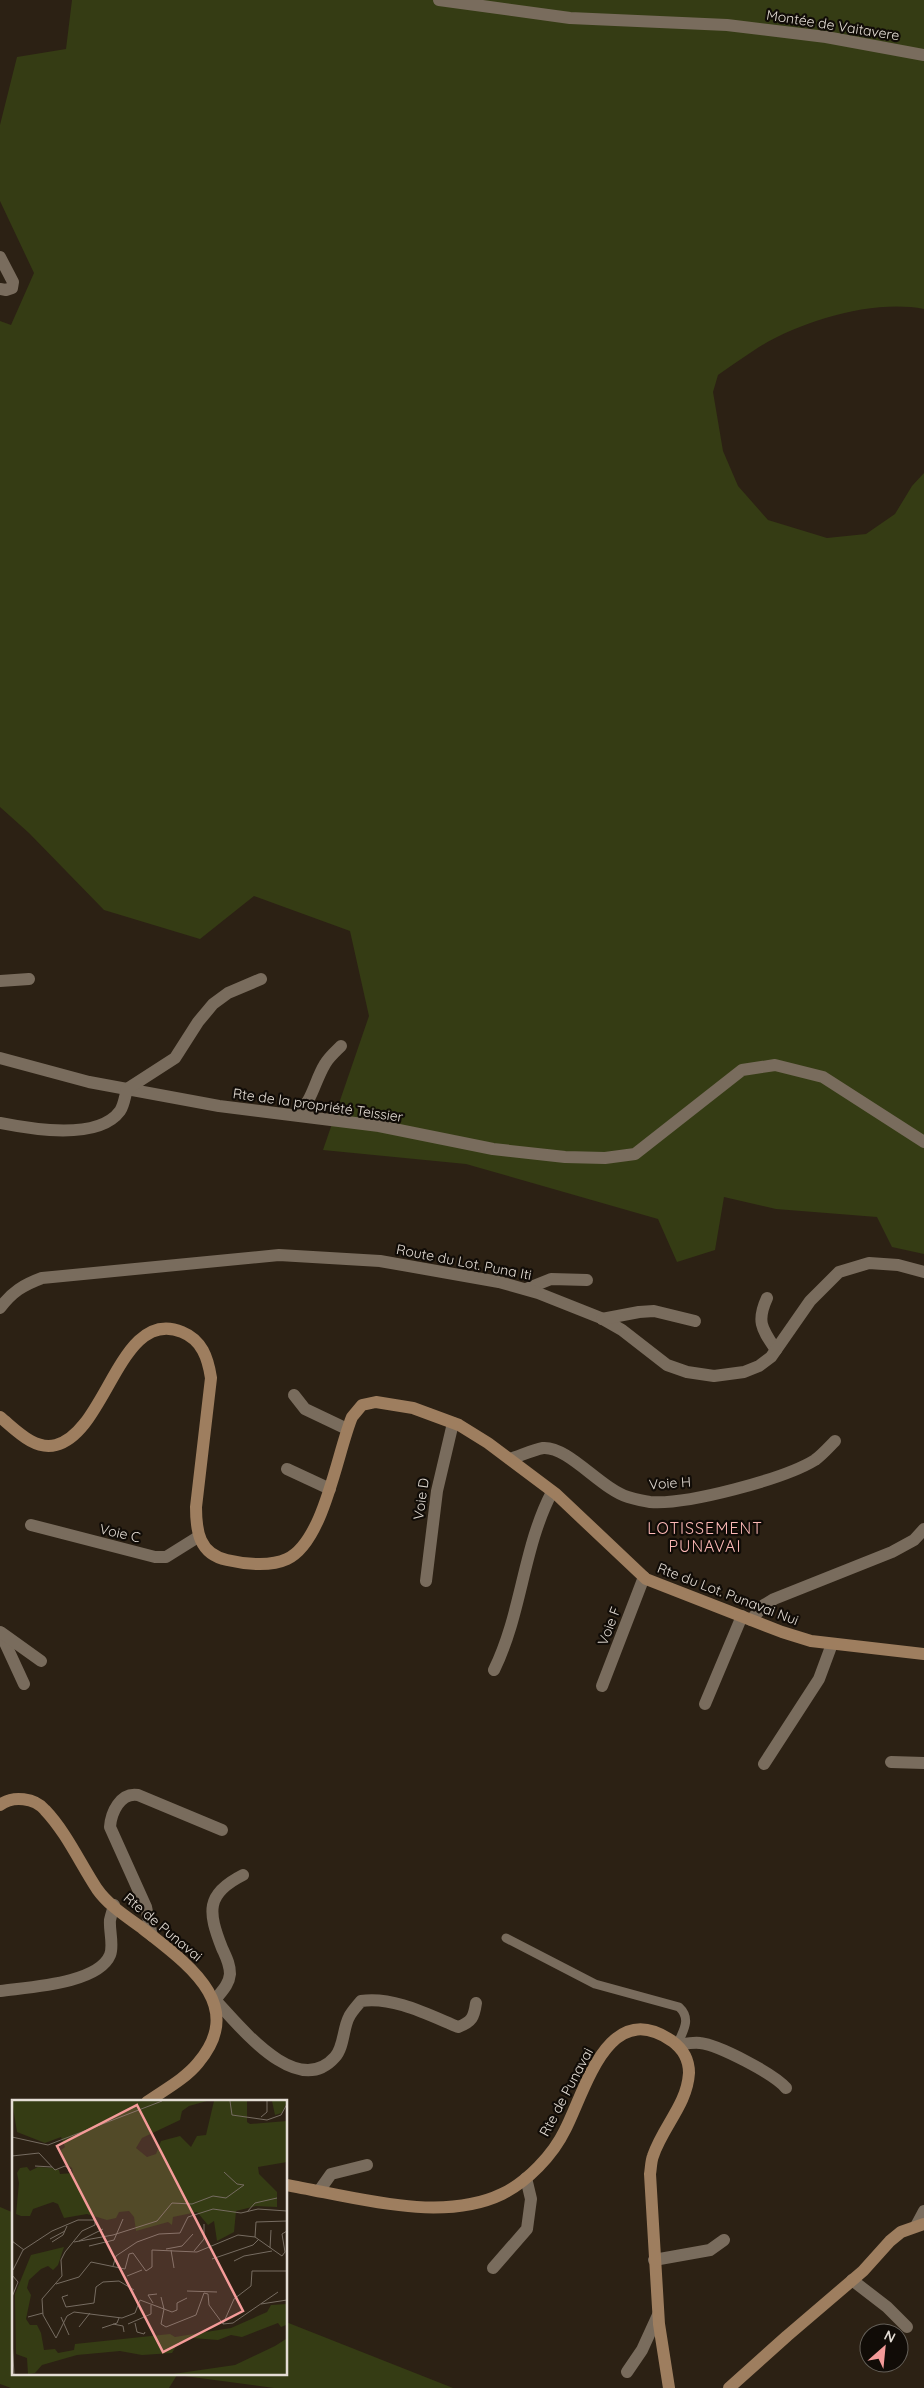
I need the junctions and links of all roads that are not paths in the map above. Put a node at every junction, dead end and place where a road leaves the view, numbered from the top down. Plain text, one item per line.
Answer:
1 (438, 0) edge
2 (924, 55) edge
3 (0, 257) edge
4 (0, 289) edge
5 (29, 979) dead end
6 (260, 979) dead end
7 (0, 981) edge
8 (341, 1046) dead end
9 (0, 1058) edge
10 (127, 1089) junction
11 (296, 1115) junction
12 (0, 1123) edge
13 (924, 1142) edge
14 (924, 1272) edge
15 (587, 1280) dead end
16 (526, 1289) junction
17 (767, 1298) dead end
18 (0, 1308) edge
19 (602, 1319) junction
20 (695, 1322) dead end
21 (776, 1350) junction
22 (294, 1395) dead end
23 (0, 1417) edge
24 (453, 1423) junction
25 (347, 1429) junction
26 (835, 1441) dead end
27 (510, 1459) junction
28 (288, 1469) dead end
29 (330, 1489) junction
30 (552, 1492) junction
31 (31, 1525) dead end
32 (924, 1529) edge
33 (198, 1537) junction
34 (644, 1577) junction
35 (426, 1581) dead end
36 (747, 1618) junction
37 (1, 1633) edge
38 (832, 1644) junction
39 (924, 1654) edge
40 (41, 1661) dead end
41 (494, 1670) dead end
42 (24, 1684) dead end
43 (602, 1686) dead end
44 (705, 1704) dead end
45 (891, 1762) dead end
46 (924, 1763) edge
47 (764, 1764) dead end
48 (0, 1805) edge
49 (222, 1830) dead end
50 (243, 1875) dead end
51 (114, 1905) junction
52 (152, 1936) junction
53 (506, 1938) dead end
54 (0, 1991) edge
55 (214, 2000) junction
56 (476, 2003) dead end
57 (677, 2045) junction
58 (786, 2088) dead end
59 (150, 2100) edge
60 (366, 2165) dead end
61 (526, 2178) junction
62 (288, 2184) edge
63 (319, 2191) junction
64 (924, 2211) edge
65 (920, 2225) edge
66 (724, 2240) dead end
67 (654, 2260) junction
68 (494, 2268) dead end
69 (852, 2280) junction
70 (658, 2315) junction
71 (903, 2323) edge
72 (627, 2372) dead end
73 (668, 2388) edge
74 (730, 2388) edge

1 - 2 street, Montée de Vaitavere
3 - 4 street
5 - 7 street
6 - 10 street
8 - 11 street
9 - 10 street, Rte de la propriété Teissier
10 - 11 street, Rte de la propriété Teissier
10 - 12 street
11 - 13 street, Rte de la propriété Teissier
14 - 21 street, Route du Lot. Puna Iti
15 - 16 street
16 - 18 street, Route du Lot. Puna Iti
16 - 19 street, Route du Lot. Puna Iti
17 - 21 street
19 - 20 street
19 - 21 street, Route du Lot. Puna Iti
22 - 25 street
23 - 33 main road
24 - 25 main road, Rte du Lot. Punavai Nui
24 - 27 main road, Rte du Lot. Punavai Nui
24 - 35 street, Voie D
25 - 29 main road, Rte du Lot. Punavai Nui
26 - 27 street, Voie H
27 - 30 main road, Rte du Lot. Punavai Nui
28 - 29 street
29 - 33 main road, Rte du Lot. Punavai Nui
30 - 34 main road, Rte du Lot. Punavai Nui
30 - 41 street
31 - 33 street, Voie C
32 - 36 street
34 - 36 main road, Rte du Lot. Punavai Nui
34 - 43 street, Voie F
36 - 38 main road, Rte du Lot. Punavai Nui
36 - 44 street
37 - 40 street
37 - 42 street
38 - 39 main road, Rte du Lot. Punavai Nui
38 - 47 street
45 - 46 street
48 - 51 main road, Rte de Punavai
49 - 52 street
50 - 55 street
51 - 52 main road, Rte de Punavai
51 - 54 street
52 - 55 main road, Rte de Punavai
53 - 57 lane
55 - 56 street
55 - 59 main road
57 - 58 street
57 - 61 main road, Rte de Punavai
57 - 67 main road
60 - 63 street
61 - 63 main road, Rte de Punavai
61 - 68 street
62 - 63 main road, Rte de Punavai
64 - 65 street
65 - 69 main road
66 - 67 street
67 - 70 main road
69 - 71 street
69 - 74 main road
70 - 72 street
70 - 73 main road

